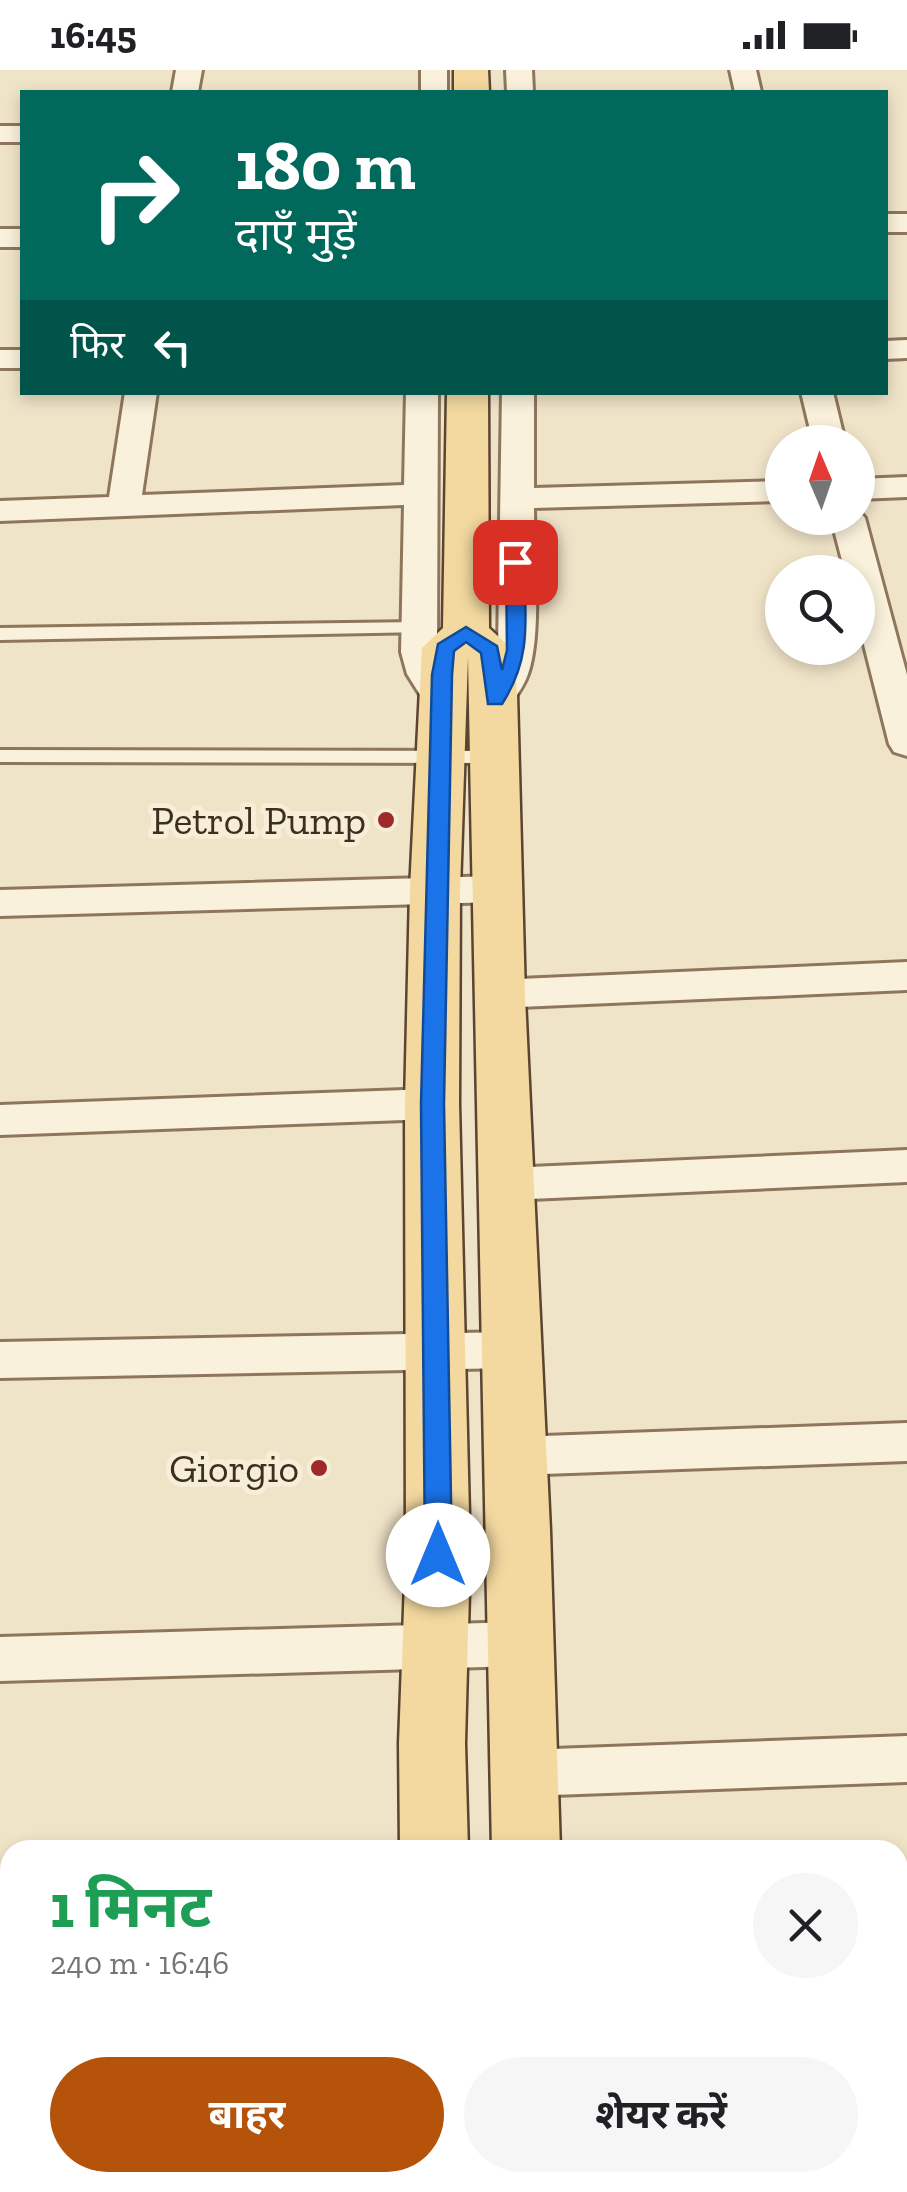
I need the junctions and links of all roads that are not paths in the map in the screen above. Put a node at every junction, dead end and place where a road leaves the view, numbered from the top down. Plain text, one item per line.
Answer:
1 (140, 395) edge
2 (422, 395) edge
3 (468, 395) edge
4 (518, 395) edge
5 (818, 395) edge
6 (825, 425) edge
7 (907, 487) edge
8 (875, 488) edge
9 (765, 492) edge
10 (419, 494) junction
11 (516, 500) junction
12 (124, 504) junction
13 (0, 511) edge
14 (852, 535) edge
15 (450, 623) junction
16 (0, 634) edge
17 (469, 728) junction
18 (907, 744) edge
19 (0, 756) edge
20 (497, 889) junction
21 (435, 890) junction
22 (0, 903) edge
23 (907, 976) edge
24 (499, 994) junction
25 (432, 1104) junction
26 (0, 1120) edge
27 (907, 1166) edge
28 (508, 1184) junction
29 (514, 1350) junction
30 (438, 1351) junction
31 (0, 1360) edge
32 (907, 1442) edge
33 (516, 1456) junction
34 (436, 1644) junction
35 (520, 1644) junction
36 (0, 1659) edge
37 (907, 1759) edge
38 (526, 1772) junction
39 (434, 1840) edge
40 (526, 1840) edge

1 - 12 street
2 - 10 street
3 - 15 main road
4 - 11 street
5 - 6 street
7 - 8 street
9 - 11 street
10 - 12 street
10 - 15 street
11 - 17 street
12 - 13 street
14 - 18 street
15 - 16 lane
15 - 17 main road
17 - 19 lane
17 - 20 main road
17 - 21 main road
20 - 21 street
20 - 24 main road
21 - 22 street
21 - 25 main road
23 - 24 street
24 - 28 main road
25 - 26 street
25 - 30 main road
27 - 28 street
28 - 29 main road
29 - 30 street
29 - 33 main road
30 - 31 street
30 - 34 main road
32 - 33 street
33 - 35 main road
34 - 35 street
34 - 36 street
34 - 39 main road
35 - 38 main road
37 - 38 street
38 - 40 main road

